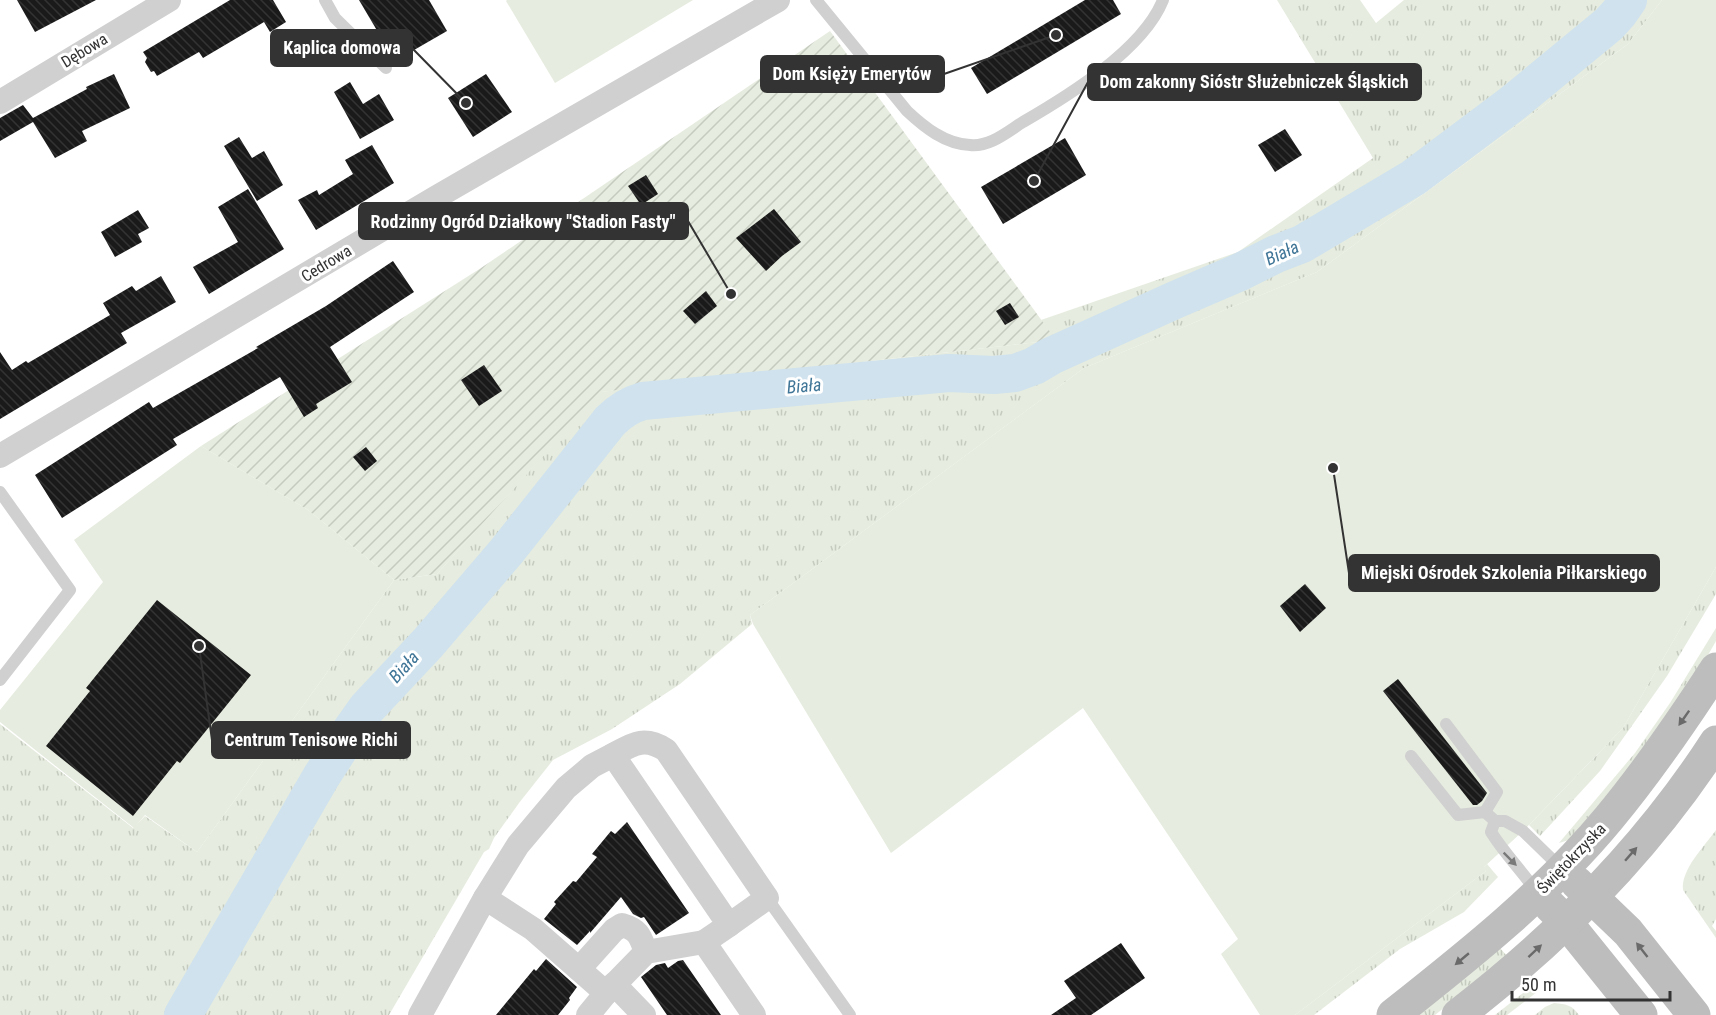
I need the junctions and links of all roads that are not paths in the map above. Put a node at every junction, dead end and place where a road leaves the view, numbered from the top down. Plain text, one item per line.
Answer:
1 (169, 0) edge
2 (325, 0) edge
3 (777, 0) edge
4 (816, 0) edge
5 (1163, 0) edge
6 (386, 68) dead end
7 (0, 102) edge
8 (0, 456) edge
9 (0, 492) edge
10 (1716, 669) edge
11 (0, 680) edge
12 (1446, 724) dead end
13 (1716, 742) edge
14 (613, 755) junction
15 (1411, 756) dead end
16 (1485, 812) junction
17 (1495, 821) junction
18 (1562, 869) junction
19 (1538, 893) junction
20 (1592, 896) junction
21 (484, 898) junction
22 (767, 898) junction
23 (1566, 922) junction
24 (729, 925) junction
25 (704, 942) junction
26 (646, 952) junction
27 (579, 969) junction
28 (610, 988) junction
29 (1684, 1014) edge
30 (420, 1015) edge
31 (588, 1015) edge
32 (644, 1015) edge
33 (754, 1015) edge
34 (850, 1015) edge
35 (1393, 1015) edge
36 (1458, 1015) edge
37 (1641, 1015) edge

1 - 7 street, Dębowa
2 - 6 lane
3 - 8 street, Cedrowa
4 - 5 lane
9 - 11 lane
10 -> 18 main road, Świętokrzyska
12 - 16 lane
20 -> 13 main road
14 - 21 street
14 - 22 street
14 - 24 street
15 - 16 lane
16 - 17 lane
17 - 18 lane
17 -> 19 lane
18 - 19 main road, Świętokrzyska
18 - 20 main road
19 - 23 main road
19 -> 35 main road, Świętokrzyska
20 - 23 main road
29 -> 20 main road
21 - 27 street
21 - 30 street
22 - 24 street
22 - 34 lane
36 -> 23 main road
23 - 37 main road
24 - 25 street
25 - 26 street
25 - 33 street
26 - 27 street
26 - 28 street
27 - 28 street
28 - 31 street
28 - 32 street

